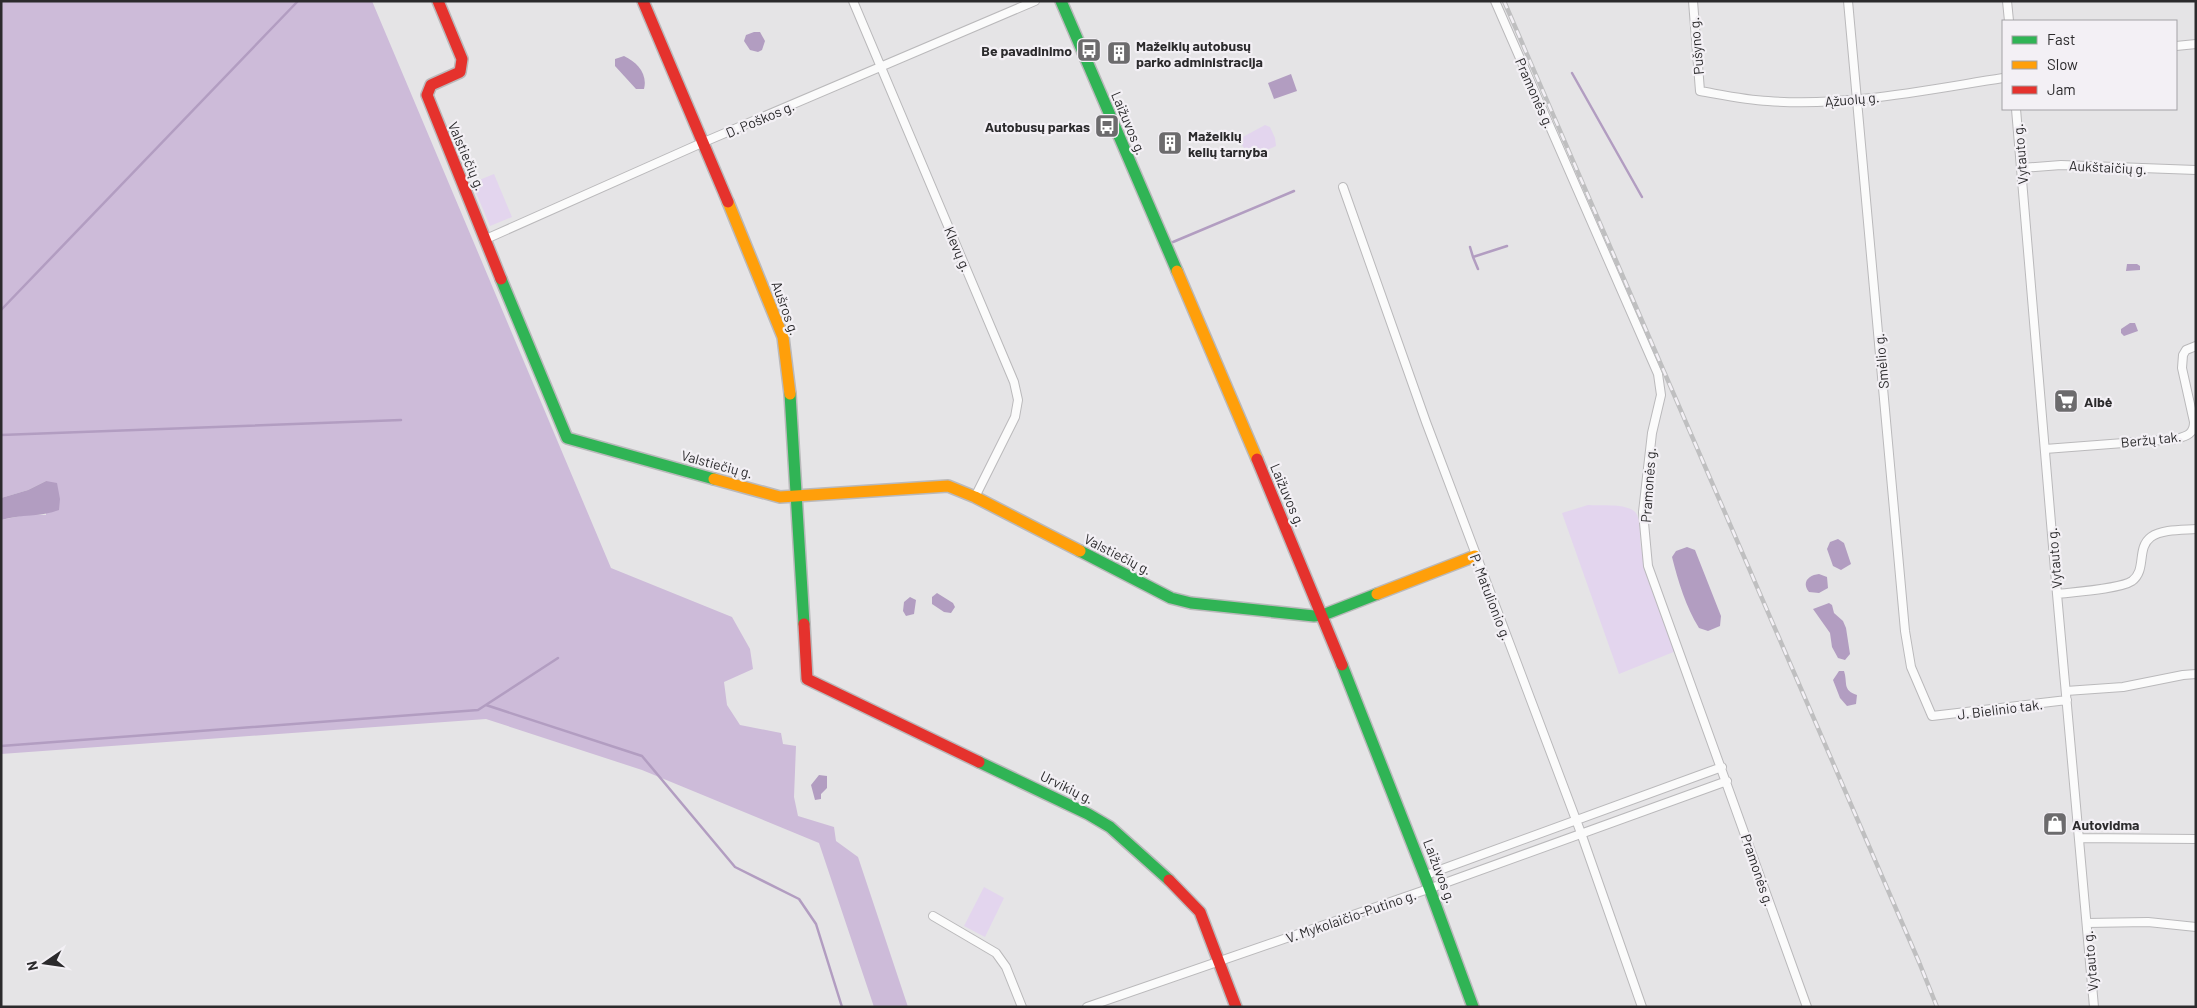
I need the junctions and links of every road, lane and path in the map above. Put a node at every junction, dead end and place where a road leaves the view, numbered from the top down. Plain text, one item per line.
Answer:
1 (438, 1) edge
2 (643, 1) edge
3 (853, 1) edge
4 (1035, 1) edge
5 (1061, 1) edge
6 (1495, 1) edge
7 (1692, 1) edge
8 (1848, 1) edge
9 (2007, 1) edge
10 (2009, 20) edge
11 (2196, 44) edge
12 (2177, 46) edge
13 (880, 68) junction
14 (2002, 78) edge
15 (1700, 91) joint
16 (1856, 100) junction
17 (2016, 110) edge
18 (704, 142) junction
19 (2021, 168) junction
20 (2196, 170) edge
21 (1343, 187) dead end
22 (486, 238) junction
23 (2196, 346) edge
24 (2045, 449) junction
25 (798, 497) junction
26 (975, 497) junction
27 (2196, 529) edge
28 (1475, 556) junction
29 (2057, 594) junction
30 (1323, 615) junction
31 (2196, 674) edge
32 (807, 679) joint
33 (2066, 691) junction
34 (2067, 700) junction
35 (1932, 716) joint
36 (1722, 767) junction
37 (1727, 781) junction
38 (1576, 820) junction
39 (1581, 833) junction
40 (2079, 838) junction
41 (2196, 839) edge
42 (1426, 875) junction
43 (1430, 888) junction
44 (933, 916) dead end
45 (2087, 923) junction
46 (2196, 927) edge
47 (1220, 962) junction
48 (1022, 1007) edge
49 (1087, 1007) edge
50 (1236, 1007) edge
51 (1473, 1007) edge
52 (1642, 1007) edge
53 (1807, 1007) edge
54 (2094, 1007) edge

1 - 22 street, Valstiečių g.
2 - 18 street, Aušros g.
3 - 13 street, Klevų g.
4 - 13 street, D. Poškos g.
5 - 30 street, Laižuvos g.
6 - 36 street, Pramonės g.
7 - 15 street, Pušyno g.
8 - 16 street, Smėlio g.
9 - 10 street
11 - 12 street
13 - 18 street, D. Poškos g.
13 - 26 street, Klevų g.
14 - 16 street, Ąžuolų g.
15 - 16 street, Ąžuolų g.
16 - 35 street, Smėlio g.
17 - 19 street, Vytauto g.
18 - 22 street, D. Poškos g.
18 - 25 street, Aušros g.
19 - 20 street, Aukštaičių g.
19 - 24 street, Vytauto g.
21 - 28 street, P. Matulionio g.
22 - 25 street, Valstiečių g.
23 - 24 street, Beržų tak.
24 - 29 street, Vytauto g.
25 - 26 street, Valstiečių g.
25 - 32 street, Aušros g.
26 - 30 street, Valstiečių g.
27 - 29 street
28 - 30 street
28 - 38 street, P. Matulionio g.
29 - 33 street, Vytauto g.
30 - 42 street, Laižuvos g.
31 - 33 street
32 - 47 street, Urvikių g.
33 - 34 street, Vytauto g.
34 - 35 street, J. Bielinio tak.
34 - 40 street, Vytauto g.
36 - 37 street, Pramonės g.
36 - 38 street, V. Mykolaičio-Putino g.
37 - 39 street, V. Mykolaičio-Putino g.
37 - 53 street, Pramonės g.
38 - 39 street, P. Matulionio g.
38 - 42 street, V. Mykolaičio-Putino g.
39 - 43 street, V. Mykolaičio-Putino g.
39 - 52 street, P. Matulionio g.
40 - 41 street
40 - 45 street, Vytauto g.
42 - 43 street, Laižuvos g.
43 - 47 street, V. Mykolaičio-Putino g.
43 - 51 street, Laižuvos g.
44 - 48 street
45 - 46 street
45 - 54 street, Vytauto g.
47 - 49 street, V. Mykolaičio-Putino g.
47 - 50 street, Urvikių g.

